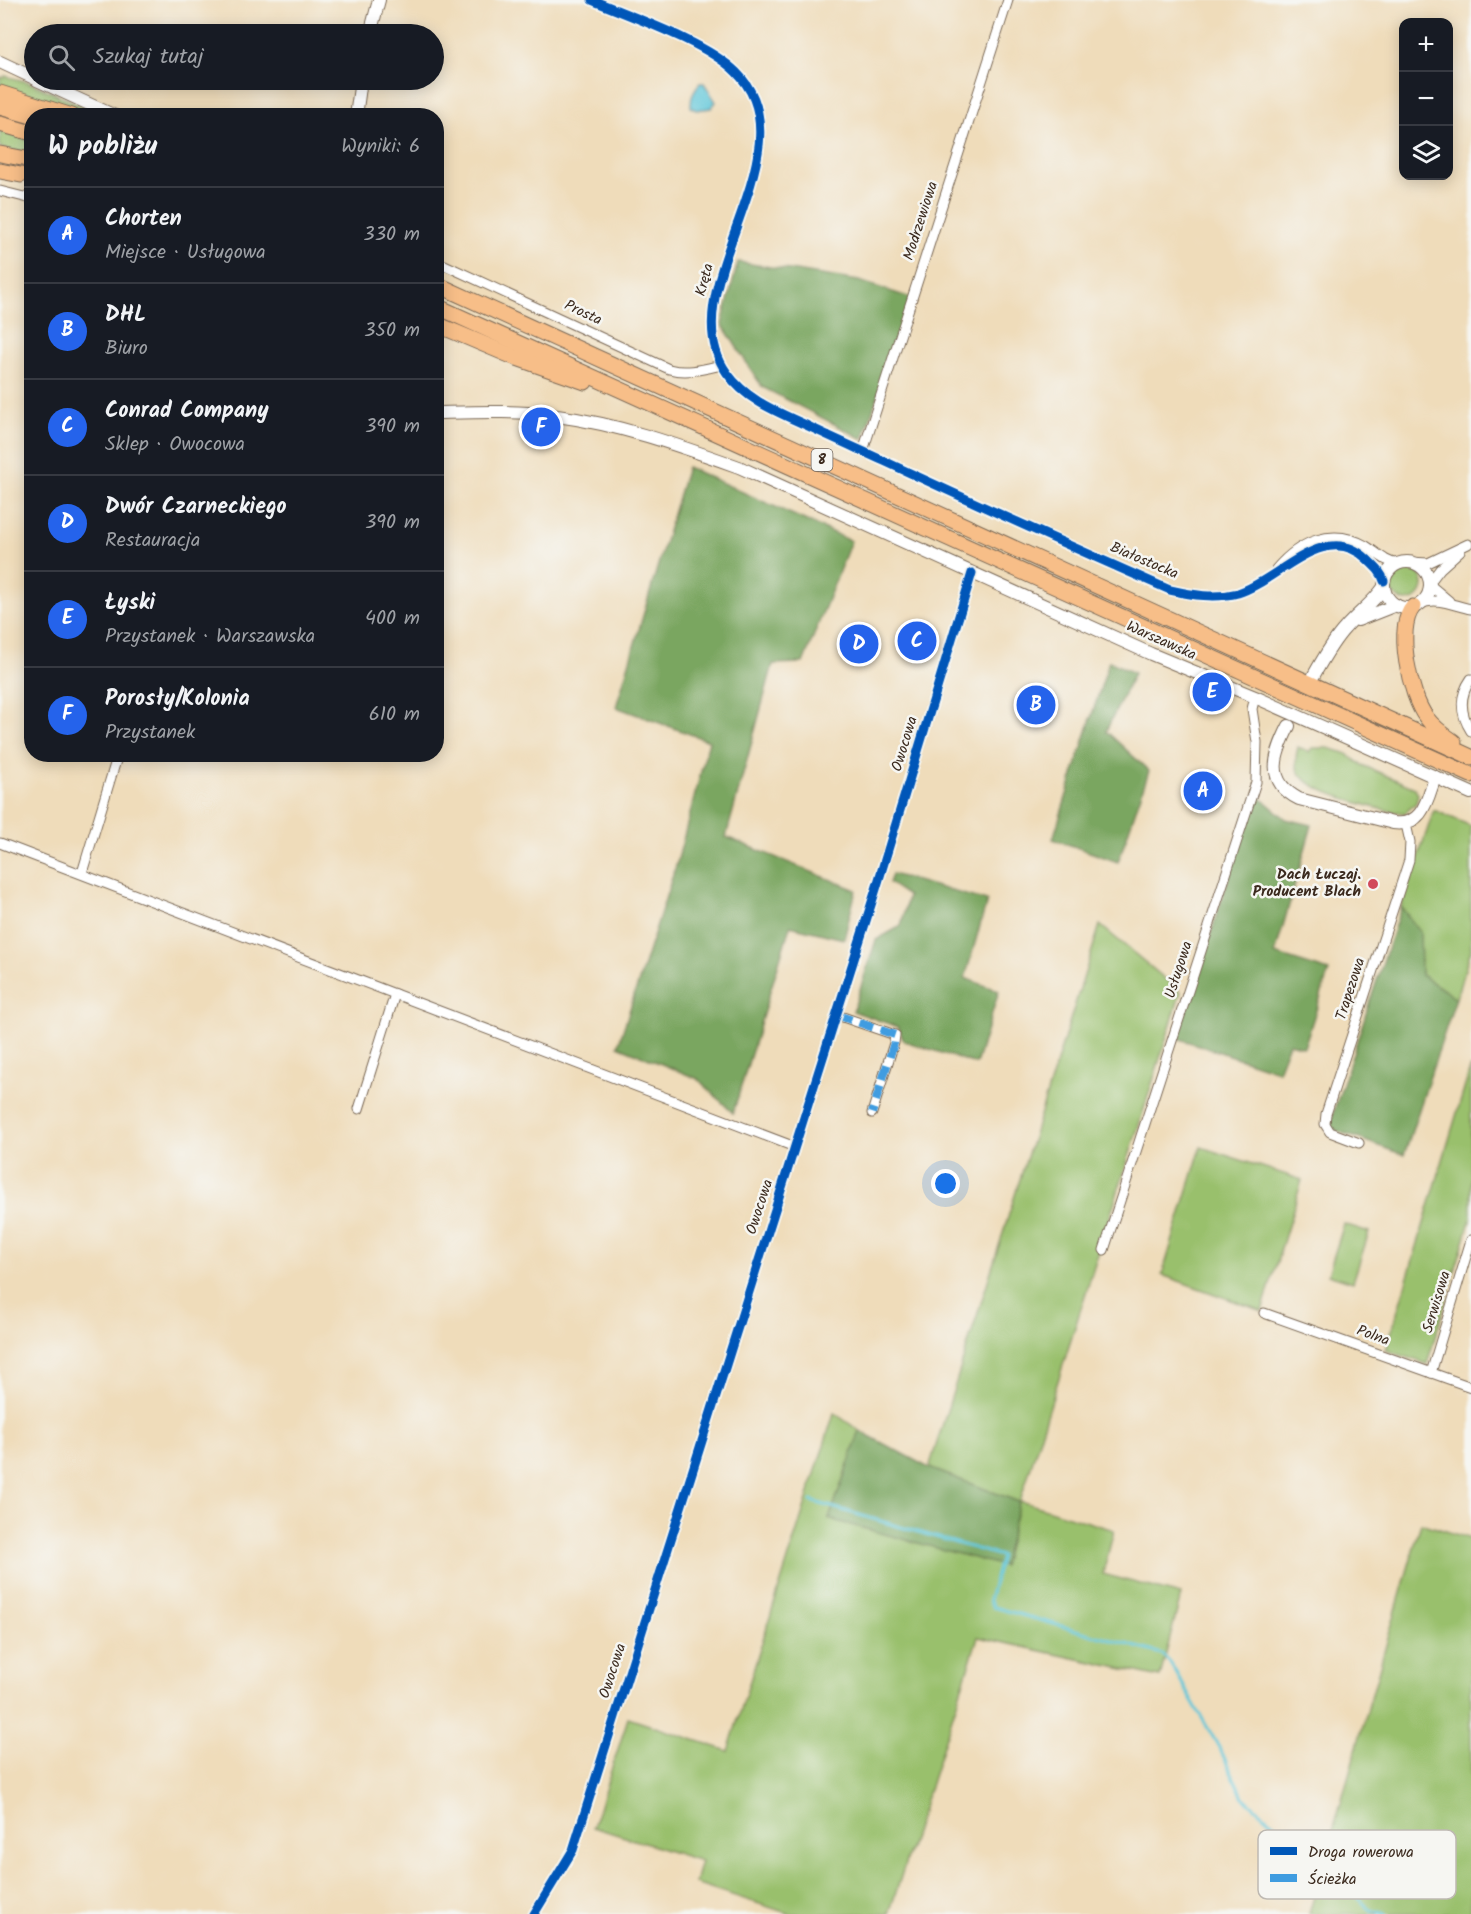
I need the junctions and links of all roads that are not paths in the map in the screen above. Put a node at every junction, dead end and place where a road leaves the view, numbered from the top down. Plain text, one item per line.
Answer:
1 (379, 0) edge
2 (592, 0) edge
3 (1008, 0) edge
4 (373, 24) edge
5 (0, 62) edge
6 (24, 73) edge
7 (59, 90) edge
8 (360, 90) edge
9 (0, 93) edge
10 (0, 107) edge
11 (47, 108) edge
12 (98, 108) edge
13 (357, 108) edge
14 (24, 114) edge
15 (0, 124) edge
16 (24, 131) edge
17 (0, 154) edge
18 (24, 158) edge
19 (0, 170) edge
20 (24, 176) edge
21 (0, 190) edge
22 (24, 197) edge
23 (444, 265) edge
24 (444, 288) edge
25 (444, 310) edge
26 (444, 327) edge
27 (721, 365) junction
28 (652, 403) junction
29 (444, 413) edge
30 (863, 451) junction
31 (985, 507) joint
32 (1470, 543) edge
33 (1404, 563) junction
34 (972, 573) junction
35 (1268, 578) junction
36 (1384, 584) junction
37 (1430, 584) junction
38 (1396, 605) junction
39 (1417, 605) junction
40 (1456, 605) junction
41 (1471, 609) edge
42 (1346, 626) junction
43 (1314, 675) dead end
44 (1471, 679) edge
45 (1255, 697) junction
46 (1289, 726) dead end
47 (1471, 731) edge
48 (1471, 755) edge
49 (116, 762) edge
50 (1471, 775) edge
51 (1435, 777) junction
52 (1471, 794) edge
53 (1406, 824) junction
54 (0, 843) edge
55 (82, 873) junction
56 (395, 994) junction
57 (837, 1015) junction
58 (359, 1109) dead end
59 (872, 1113) dead end
60 (1359, 1143) dead end
61 (795, 1147) junction
62 (1471, 1240) edge
63 (1104, 1250) dead end
64 (1264, 1313) dead end
65 (1431, 1373) junction
66 (1471, 1387) edge
67 (534, 1914) edge

1 - 4 street
2 - 27 street, Kręta
3 - 30 street, Modrzewiowa
5 - 6 street
7 - 12 street
8 - 13 street
9 - 11 highway
10 - 14 highway
15 - 16 highway
17 - 18 highway
19 - 20 highway
21 - 22 street
23 - 27 street, Prosta
24 - 48 highway, 8
25 - 28 highway, 8
26 - 28 highway
27 - 30 street, Kręta
28 - 50 highway, 8
29 - 34 street, Warszawska
30 - 31 street, Kręta
31 - 35 street, Białostocka
32 - 33 street
32 - 37 street
33 - 35 street, Białostocka
33 - 36 street
33 - 37 street
34 - 45 street, Warszawska
34 - 57 street, Owocowa
35 - 36 street, Białostocka
36 - 38 street
36 - 42 street
37 - 39 street
37 - 40 street
38 - 39 street
38 - 42 street
39 - 40 street
39 - 48 highway
40 - 41 street
42 - 43 street
44 - 47 street
45 - 51 street, Warszawska
45 - 63 street, Usługowa
46 - 53 street
49 - 55 street
51 - 52 street, Warszawska
51 - 53 street
53 - 60 street, Trapezowa
54 - 55 street
55 - 56 street
56 - 58 street
56 - 61 street
57 - 59 street
57 - 61 street, Owocowa
61 - 67 street, Owocowa
62 - 65 street, Serwisowa
64 - 65 street, Polna
65 - 66 street, Polna

